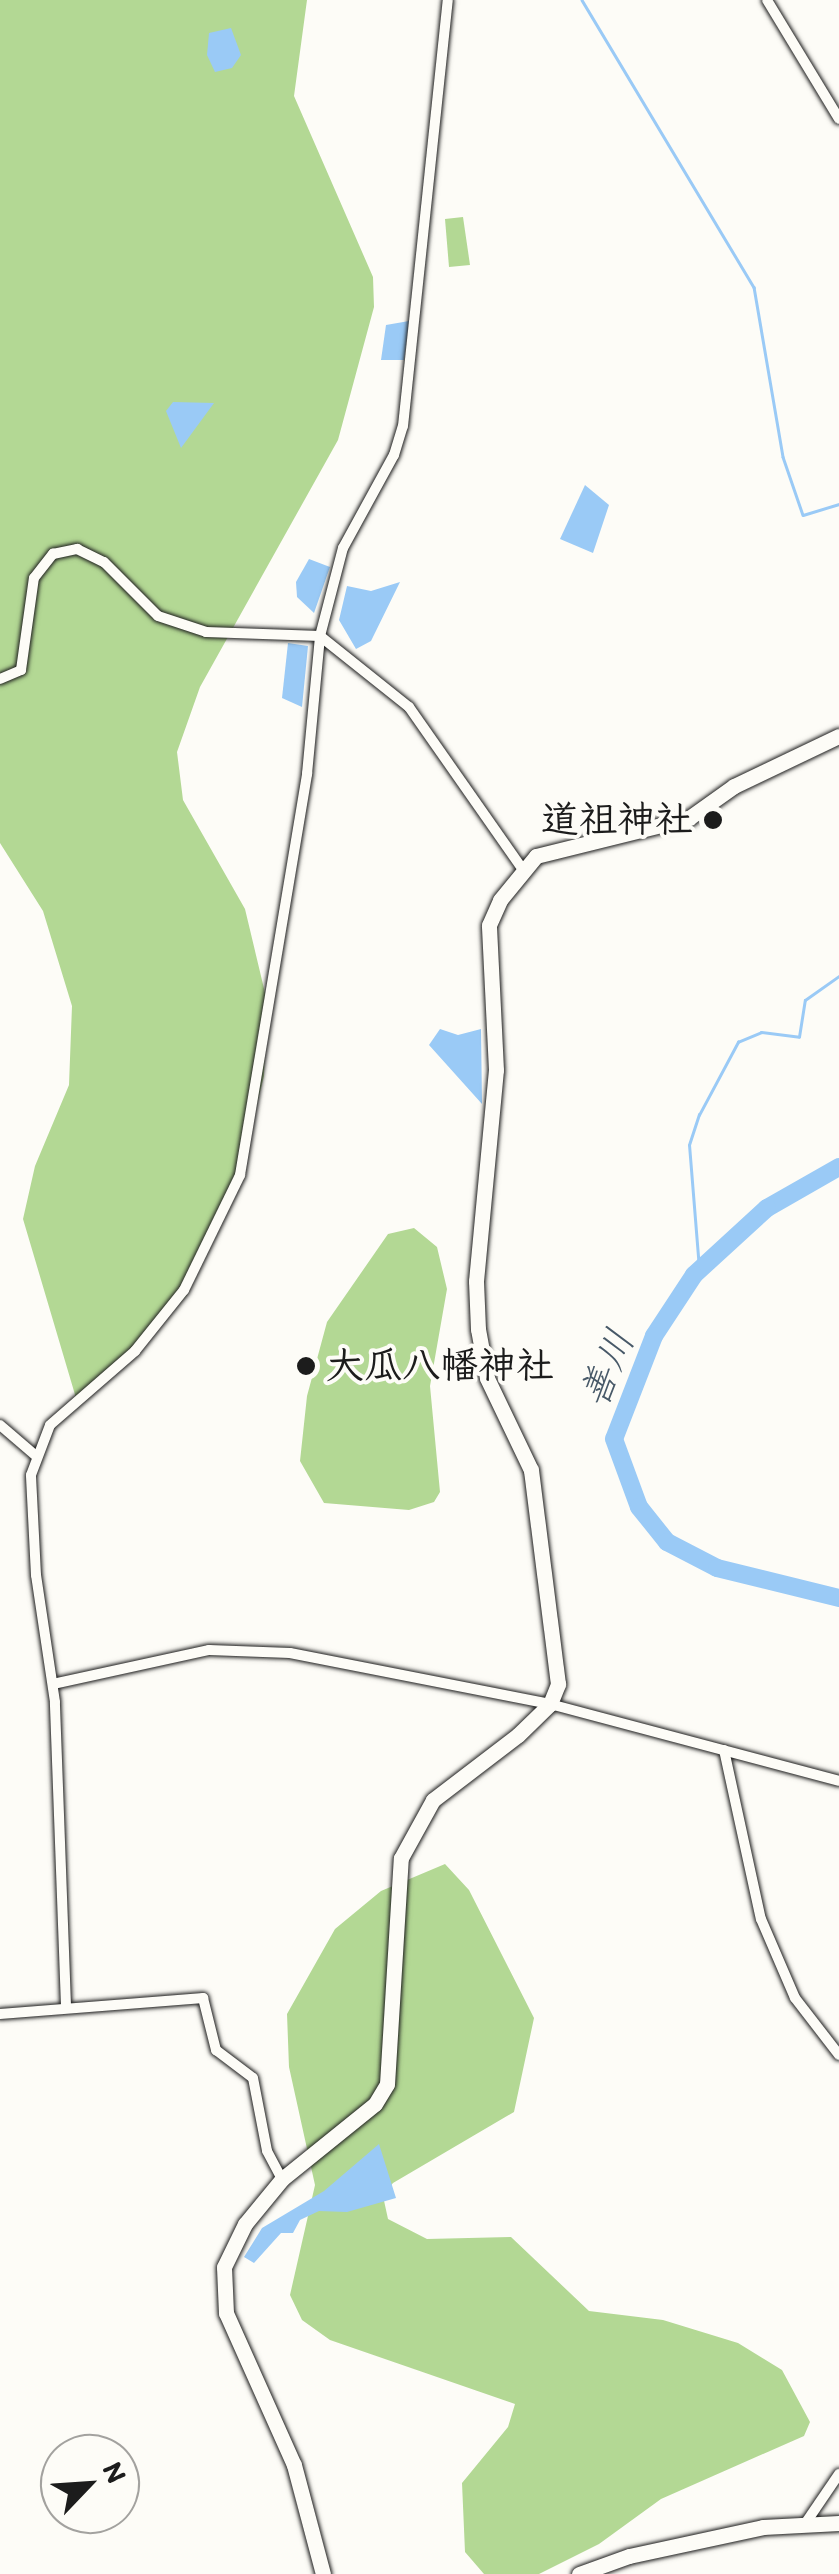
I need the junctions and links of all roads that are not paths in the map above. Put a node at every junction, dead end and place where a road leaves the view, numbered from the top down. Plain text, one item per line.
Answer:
1 (448, 0) edge
2 (768, 0) edge
3 (839, 120) edge
4 (320, 636) junction
5 (0, 679) edge
6 (839, 736) edge
7 (524, 871) junction
8 (0, 1425) edge
9 (36, 1455) junction
10 (52, 1684) junction
11 (550, 1704) junction
12 (724, 1750) junction
13 (839, 1781) edge
14 (66, 2006) junction
15 (0, 2014) edge
16 (839, 2055) edge
17 (282, 2179) junction
18 (839, 2474) edge
19 (806, 2521) junction
20 (839, 2523) edge
21 (323, 2574) edge
22 (578, 2574) edge

1 - 4 street
2 - 3 street
4 - 5 street
4 - 7 street
4 - 9 street
6 - 7 street
7 - 11 street
8 - 9 street
9 - 10 street
10 - 11 street
10 - 14 street
11 - 12 street
11 - 17 street
12 - 13 street
12 - 16 street
14 - 15 street
14 - 17 street
17 - 21 street
18 - 19 street
19 - 20 street
19 - 22 street

